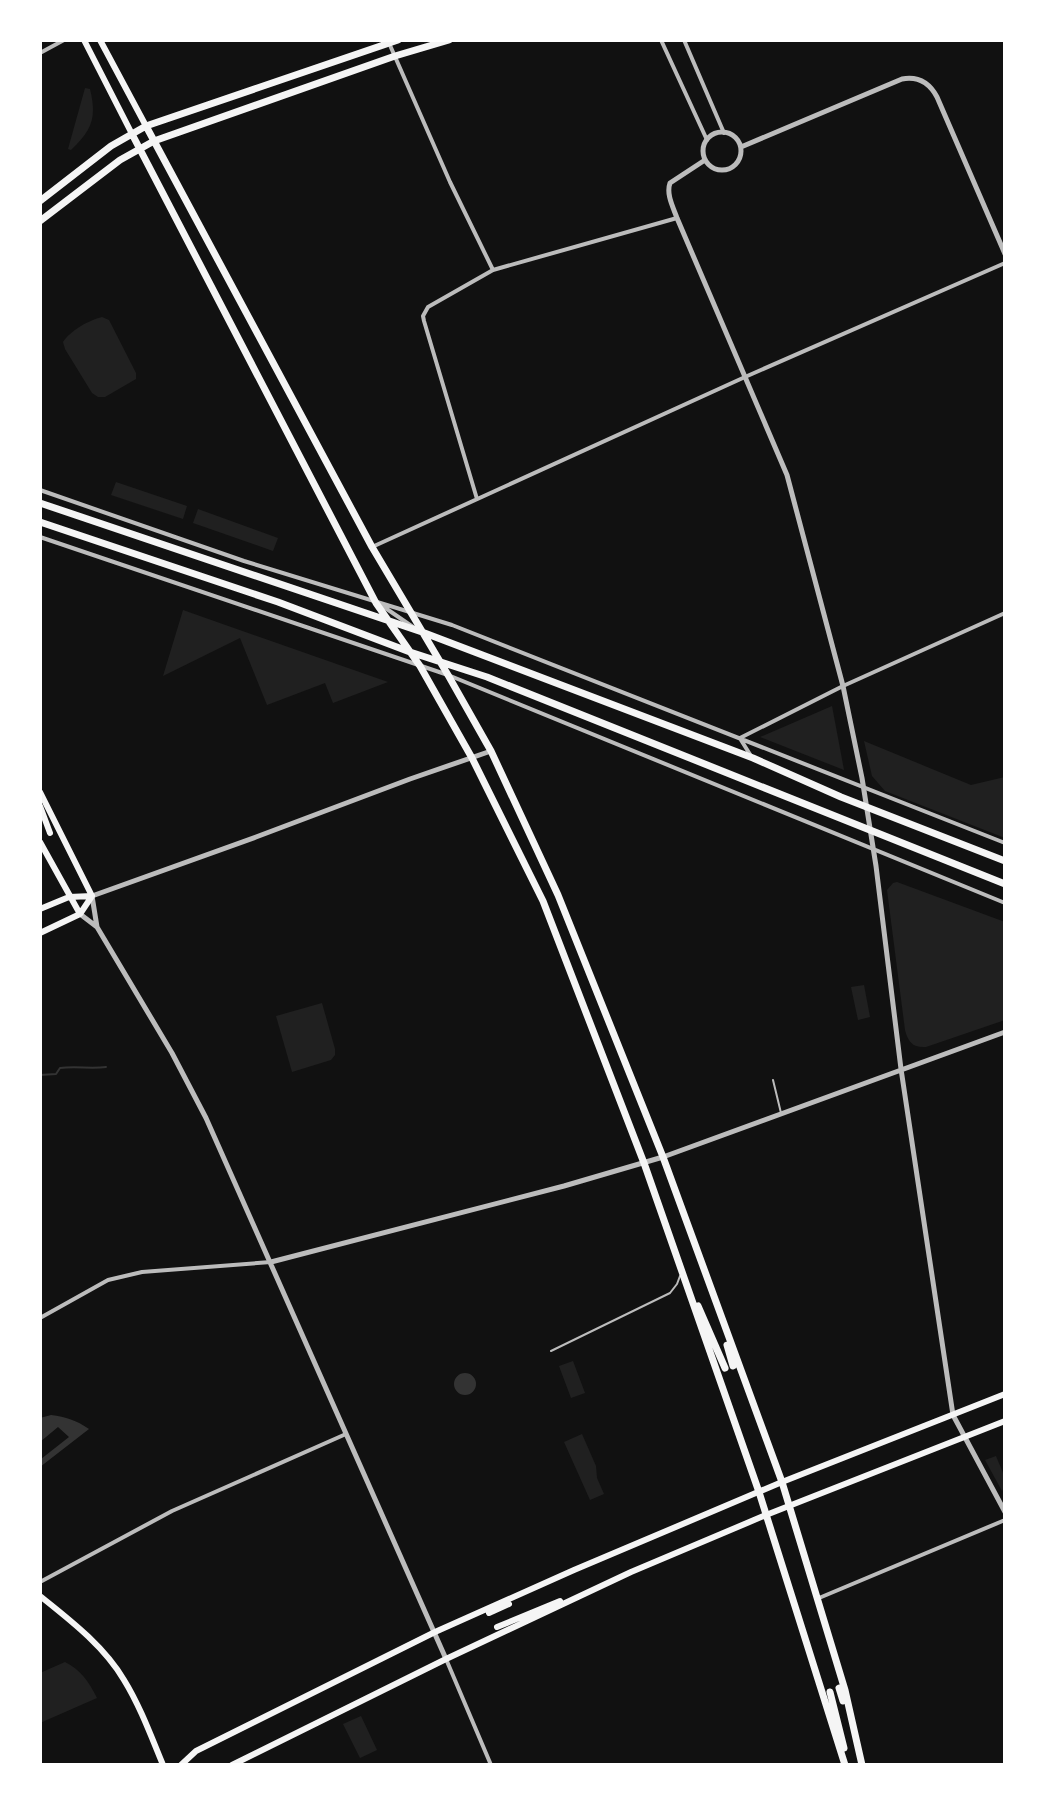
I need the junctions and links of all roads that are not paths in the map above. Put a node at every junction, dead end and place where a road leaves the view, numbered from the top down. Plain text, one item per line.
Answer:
1 (64, 40) edge
2 (84, 40) edge
3 (100, 40) edge
4 (449, 40) edge
5 (661, 40) edge
6 (684, 40) edge
7 (392, 41) edge
8 (40, 53) edge
9 (395, 56) junction
10 (146, 126) junction
11 (724, 133) junction
12 (132, 134) junction
13 (707, 140) junction
14 (154, 141) junction
15 (741, 147) junction
16 (139, 148) junction
17 (705, 160) junction
18 (40, 201) edge
19 (677, 218) junction
20 (40, 221) edge
21 (1005, 254) edge
22 (1005, 263) edge
23 (493, 270) junction
24 (745, 377) junction
25 (40, 490) edge
26 (477, 499) junction
27 (40, 503) edge
28 (40, 522) edge
29 (40, 537) edge
30 (372, 547) junction
31 (376, 603) junction
32 (410, 613) junction
33 (1005, 613) edge
34 (389, 622) junction
35 (422, 632) junction
36 (410, 652) junction
37 (439, 661) junction
38 (420, 666) junction
39 (448, 675) junction
40 (843, 686) junction
41 (740, 738) junction
42 (491, 751) junction
43 (472, 758) junction
44 (753, 758) junction
45 (863, 787) junction
46 (40, 792) edge
47 (40, 806) edge
48 (867, 808) junction
49 (870, 830) junction
50 (50, 833) dead end
51 (40, 842) edge
52 (1005, 843) edge
53 (874, 850) junction
54 (1005, 861) edge
55 (1005, 884) edge
56 (92, 896) junction
57 (69, 897) junction
58 (1005, 903) edge
59 (40, 909) edge
60 (80, 914) junction
61 (97, 927) junction
62 (41, 932) edge
63 (1005, 1032) edge
64 (901, 1069) junction
65 (773, 1080) dead end
66 (781, 1114) junction
67 (663, 1157) junction
68 (644, 1163) junction
69 (696, 1247) junction
70 (675, 1252) junction
71 (271, 1262) junction
72 (682, 1272) junction
73 (40, 1318) edge
74 (551, 1351) dead end
75 (1005, 1394) edge
76 (953, 1415) junction
77 (1005, 1421) edge
78 (346, 1434) junction
79 (964, 1436) junction
80 (782, 1482) junction
81 (759, 1492) junction
82 (790, 1506) junction
83 (1005, 1512) edge
84 (766, 1515) junction
85 (1005, 1520) edge
86 (632, 1547) junction
87 (631, 1572) junction
88 (40, 1582) edge
89 (40, 1596) edge
90 (818, 1599) junction
91 (489, 1613) dead end
92 (497, 1627) dead end
93 (435, 1632) junction
94 (446, 1659) junction
95 (839, 1688) dead end
96 (830, 1692) dead end
97 (163, 1765) edge
98 (181, 1765) edge
99 (232, 1765) edge
100 (491, 1765) edge
101 (847, 1765) edge
102 (861, 1765) edge

1 - 8 street
2 - 12 main road
3 - 10 main road
4 - 9 main road
5 - 13 street
6 - 11 street
7 - 9 street
7 - 10 main road
9 - 14 main road
9 - 23 street
10 - 12 main road
10 - 14 main road
11 - 13 street
11 - 15 street
12 - 16 main road
12 - 18 main road
13 - 17 street
14 - 16 main road
14 - 30 main road
15 - 17 street
15 - 21 street
16 - 20 main road
16 - 31 main road
17 - 19 street
19 - 23 street
19 - 24 street
22 - 24 street
23 - 26 street
24 - 26 street
24 - 40 street
25 - 31 street
26 - 30 street
27 - 34 main road
28 - 36 main road
29 - 38 street
30 - 32 main road
31 - 32 street
31 - 34 main road
31 - 35 street
32 - 35 main road
32 - 41 street
33 - 40 street
34 - 35 main road
34 - 36 main road
35 - 37 main road
35 - 44 main road
36 - 37 main road
36 - 38 main road
37 - 39 main road
37 - 49 main road
38 - 39 street
38 - 43 main road
39 - 42 main road
39 - 53 street
40 - 41 street
40 - 45 street
41 - 44 street
41 - 45 street
42 - 43 street
42 - 67 main road
43 - 56 street
43 - 68 main road
44 - 48 main road
45 - 48 street
45 - 52 street
46 - 56 main road
47 - 50 main road
48 - 49 street
48 - 54 main road
49 - 53 street
49 - 55 main road
51 - 57 main road
53 - 58 street
53 - 64 street
56 - 57 main road
56 - 60 main road
56 - 61 street
57 - 59 main road
57 - 60 main road
60 - 61 street
60 - 62 main road
61 - 71 street
63 - 64 street
64 - 66 street
64 - 76 street
65 - 66 lane
66 - 67 street
67 - 68 street
67 - 69 main road
68 - 70 main road
68 - 71 street
69 - 70 main road
69 - 80 main road
70 - 72 main road
71 - 73 street
71 - 78 street
72 - 74 lane
72 - 81 main road
75 - 76 main road
76 - 79 street
76 - 80 main road
77 - 79 main road
78 - 88 street
78 - 93 street
79 - 82 main road
79 - 83 street
80 - 81 main road
80 - 82 main road
81 - 84 main road
81 - 86 main road
82 - 84 main road
82 - 90 main road
84 - 87 main road
84 - 101 main road
85 - 90 street
86 - 91 main road
86 - 93 main road
87 - 92 main road
87 - 94 main road
89 - 97 main road
90 - 102 main road
93 - 94 street
93 - 98 main road
94 - 99 main road
94 - 100 street
95 - 102 main road
96 - 101 main road

